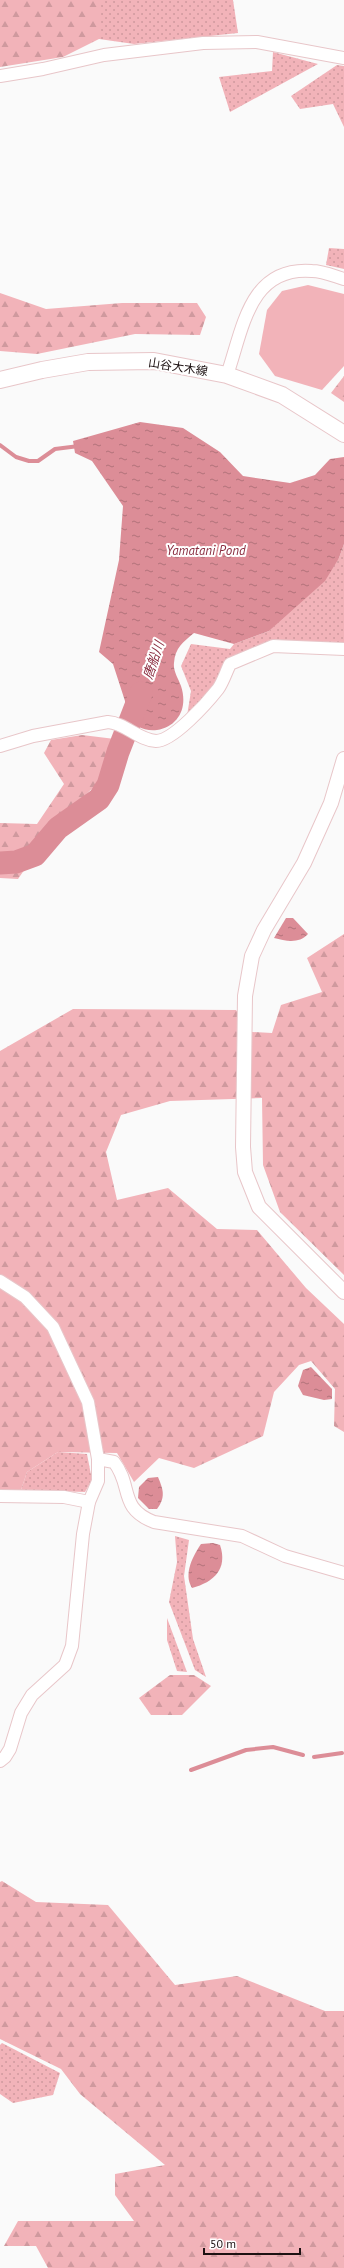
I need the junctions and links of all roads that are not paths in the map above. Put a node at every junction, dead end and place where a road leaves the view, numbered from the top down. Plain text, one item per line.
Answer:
1 (344, 58) edge
2 (0, 76) edge
3 (344, 279) edge
4 (227, 375) junction
5 (0, 380) edge
6 (344, 434) edge
7 (344, 649) edge
8 (0, 746) edge
9 (344, 759) edge
10 (0, 1282) edge
11 (344, 1292) edge
12 (98, 1459) junction
13 (0, 1496) edge
14 (89, 1502) junction
15 (344, 1573) edge
16 (0, 1761) edge

1 - 2 street
3 - 4 street
4 - 5 main road, 山谷大木線
4 - 6 main road, 山谷大木線
7 - 8 street
9 - 11 street
10 - 12 street
12 - 14 street
12 - 15 street
13 - 14 street
14 - 16 street

